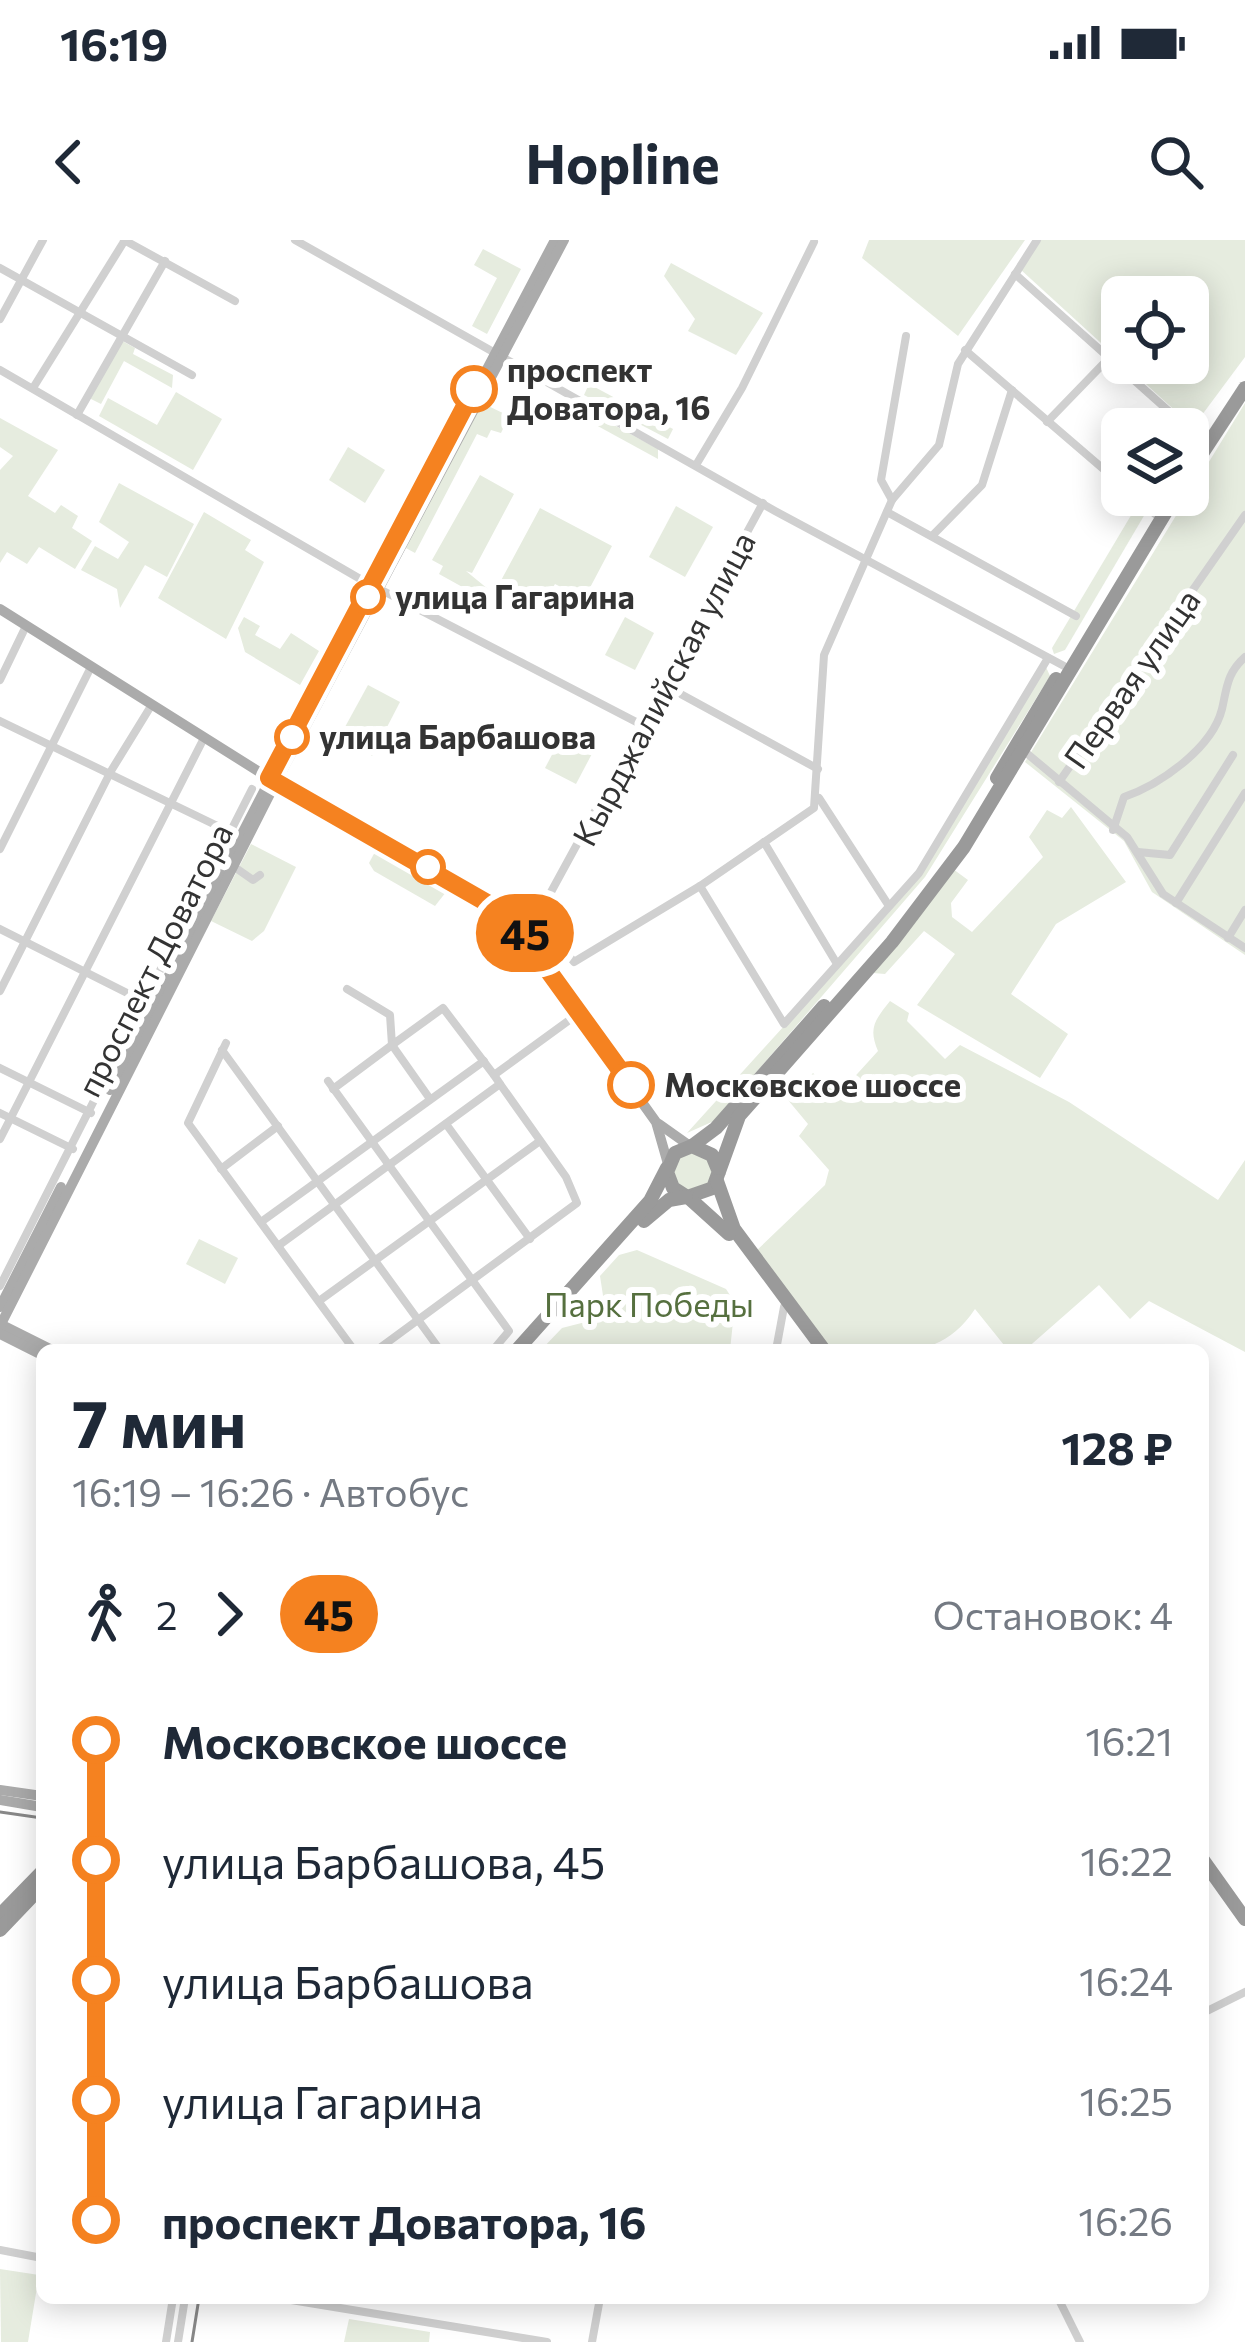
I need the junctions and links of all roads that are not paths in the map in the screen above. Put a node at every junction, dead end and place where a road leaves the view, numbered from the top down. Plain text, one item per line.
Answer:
1 (43, 240) edge
2 (124, 240) edge
3 (295, 240) edge
4 (555, 240) edge
5 (564, 240) edge
6 (1037, 240) edge
7 (814, 242) edge
8 (165, 260) junction
9 (0, 268) edge
10 (1015, 274) junction
11 (21, 280) junction
12 (235, 302) dead end
13 (79, 315) junction
14 (0, 319) edge
15 (906, 335) dead end
16 (123, 338) junction
17 (965, 350) junction
18 (1101, 353) edge
19 (496, 356) junction
20 (1101, 366) edge
21 (0, 370) edge
22 (1245, 374) edge
23 (192, 375) dead end
24 (1137, 384) edge
25 (33, 388) junction
26 (1245, 388) edge
27 (1012, 390) junction
28 (1164, 408) edge
29 (77, 415) junction
30 (1047, 422) junction
31 (1209, 426) edge
32 (1209, 443) edge
33 (695, 465) junction
34 (1101, 467) edge
35 (892, 500) junction
36 (763, 503) junction
37 (887, 512) junction
38 (1245, 515) edge
39 (1146, 516) edge
40 (1164, 516) edge
41 (932, 536) junction
42 (865, 560) junction
43 (378, 586) junction
44 (0, 609) edge
45 (1076, 616) dead end
46 (26, 626) junction
47 (1245, 657) edge
48 (1048, 658) junction
49 (1064, 666) junction
50 (91, 667) junction
51 (0, 680) edge
52 (666, 686) junction
53 (151, 706) junction
54 (0, 721) edge
55 (644, 726) junction
56 (204, 738) junction
57 (51, 746) junction
58 (1024, 751) junction
59 (1232, 755) dead end
60 (818, 769) junction
61 (110, 774) junction
62 (273, 780) junction
63 (1059, 782) junction
64 (252, 789) dead end
65 (1245, 793) edge
66 (819, 798) junction
67 (169, 801) junction
68 (1113, 830) junction
69 (230, 832) junction
70 (764, 842) junction
71 (0, 848) edge
72 (1137, 852) junction
73 (233, 866) junction
74 (260, 875) dead end
75 (700, 886) junction
76 (1176, 903) junction
77 (889, 906) junction
78 (1245, 910) edge
79 (539, 920) junction
80 (0, 928) edge
81 (527, 936) junction
82 (1228, 938) junction
83 (25, 941) junction
84 (1245, 948) edge
85 (837, 964) junction
86 (83, 971) junction
87 (347, 989) dead end
88 (0, 991) edge
89 (147, 1003) junction
90 (580, 1012) junction
91 (392, 1046) junction
92 (484, 1061) junction
93 (0, 1068) edge
94 (497, 1079) junction
95 (28, 1082) junction
96 (430, 1099) junction
97 (0, 1112) edge
98 (91, 1113) junction
99 (10, 1118) junction
100 (656, 1122) junction
101 (446, 1124) junction
102 (278, 1126) junction
103 (0, 1139) edge
104 (373, 1140) junction
105 (540, 1141) junction
106 (691, 1146) junction
107 (73, 1149) junction
108 (390, 1164) junction
109 (667, 1166) junction
110 (220, 1168) junction
111 (718, 1176) junction
112 (487, 1179) junction
113 (319, 1181) junction
114 (688, 1197) junction
115 (335, 1204) junction
116 (430, 1220) junction
117 (260, 1222) junction
118 (530, 1239) junction
119 (278, 1246) junction
120 (376, 1259) junction
121 (474, 1280) junction
122 (0, 1286) edge
123 (319, 1301) junction
124 (0, 1307) edge
125 (784, 1307) junction
126 (419, 1319) junction
127 (0, 1327) edge
128 (38, 1344) edge
129 (350, 1344) edge
130 (385, 1344) edge
131 (436, 1344) edge
132 (499, 1344) edge
133 (522, 1344) edge
134 (534, 1344) edge
135 (777, 1344) edge
136 (815, 1344) edge
137 (816, 1344) edge
138 (36, 1351) edge
139 (0, 1790) edge
140 (36, 1795) edge
141 (0, 1800) edge
142 (36, 1806) edge
143 (1209, 1858) edge
144 (1209, 1868) edge
145 (36, 1878) edge
146 (36, 1892) edge
147 (1245, 1908) edge
148 (0, 1915) edge
149 (1245, 1919) edge
150 (0, 1930) edge
151 (1245, 1992) edge
152 (1209, 2010) edge
153 (0, 2250) edge
154 (36, 2257) edge
155 (172, 2304) edge
156 (184, 2304) edge
157 (316, 2304) edge
158 (599, 2304) edge
159 (1061, 2304) edge
160 (166, 2342) edge
161 (178, 2342) edge
162 (547, 2342) edge
163 (592, 2342) edge
164 (1080, 2342) edge

1 - 11 street
2 - 8 street
2 - 13 street
3 - 19 street
4 - 19 main road, проспект Доватора
5 - 19 main road, проспект Доватора
6 - 10 street
7 - 33 street
8 - 12 street
8 - 16 street
9 - 11 street
10 - 17 street
10 - 18 street
11 - 13 street
11 - 14 street
13 - 16 street
13 - 25 street
15 - 35 street
16 - 23 street
16 - 29 street
17 - 27 street
17 - 35 street
19 - 33 street
19 - 43 main road, проспект Доватора
20 - 30 street
21 - 25 street
22 - 31 highway
24 - 28 street
25 - 29 street
26 - 32 highway
27 - 30 street
27 - 41 street
29 - 43 street
30 - 34 street
33 - 36 street
35 - 37 street
36 - 42 street
36 - 52 street, Кырджалийская улица
37 - 41 street
37 - 42 street
38 - 63 street, Первая улица
39 - 49 highway
40 - 58 highway
41 - 45 street
42 - 48 street
42 - 60 street
43 - 55 street
43 - 62 main road, проспект Доватора
44 - 46 main road
46 - 50 main road
46 - 51 street
47 - 68 street
48 - 49 street
48 - 77 street
49 - 106 highway
50 - 53 main road
50 - 57 street
52 - 55 street, Кырджалийская улица
52 - 60 street
53 - 56 main road
53 - 61 street
54 - 57 street
55 - 79 street, Кырджалийская улица
56 - 62 main road
56 - 67 street
57 - 61 street
57 - 71 street
58 - 63 street
58 - 111 highway
59 - 72 street
60 - 66 street
61 - 67 street
61 - 83 street
62 - 73 main road, проспект Доватора
62 - 81 main road
62 - 124 main road, проспект Доватора
63 - 68 street
64 - 69 street, проспект Доватора
65 - 76 street
66 - 70 street
66 - 77 street
67 - 69 street
67 - 86 street
68 - 72 street
69 - 89 street, проспект Доватора
70 - 75 street
70 - 85 street
72 - 76 street
73 - 74 street
73 - 127 main road, проспект Доватора
75 - 79 street
75 - 85 street
76 - 82 street
77 - 85 street
78 - 82 street
79 - 81 street, Кырджалийская улица
80 - 83 street
81 - 90 main road
82 - 84 street
83 - 86 street
83 - 88 street
86 - 89 street
86 - 95 street
87 - 91 street
89 - 98 street, проспект Доватора
90 - 94 street
90 - 100 main road
91 - 92 street
91 - 96 street
91 - 104 street
92 - 94 street
92 - 96 street
93 - 95 street
94 - 101 street
94 - 105 street
95 - 98 street
95 - 99 street
96 - 104 street
97 - 99 street
98 - 107 street, проспект Доватора
99 - 103 street
99 - 107 street
100 - 106 main road
100 - 109 main road
101 - 108 street
101 - 112 street
102 - 110 street
102 - 110 street
102 - 113 street
104 - 108 street
104 - 113 street
105 - 112 street
105 - 118 street
106 - 109 highway
106 - 111 highway
107 - 122 street, проспект Доватора
108 - 115 street
108 - 116 street
109 - 114 highway
109 - 133 highway
110 - 117 street
111 - 114 highway
111 - 137 highway
112 - 116 street
112 - 118 street
113 - 115 street
113 - 117 street
114 - 125 highway
114 - 134 highway
115 - 119 street
115 - 120 street
116 - 120 street
116 - 121 street
117 - 119 street
118 - 121 street
119 - 123 street
120 - 123 street
120 - 126 street
121 - 126 street
121 - 132 street
123 - 129 street
125 - 135 street
125 - 136 highway
126 - 130 street
126 - 131 street
127 - 128 main road
127 - 138 main road
139 - 140 main road
141 - 142 main road
143 - 147 highway
144 - 149 highway
145 - 148 highway
146 - 150 highway
151 - 152 street
153 - 154 street
155 - 160 street
156 - 161 street
157 - 162 street
158 - 163 street
159 - 164 street

